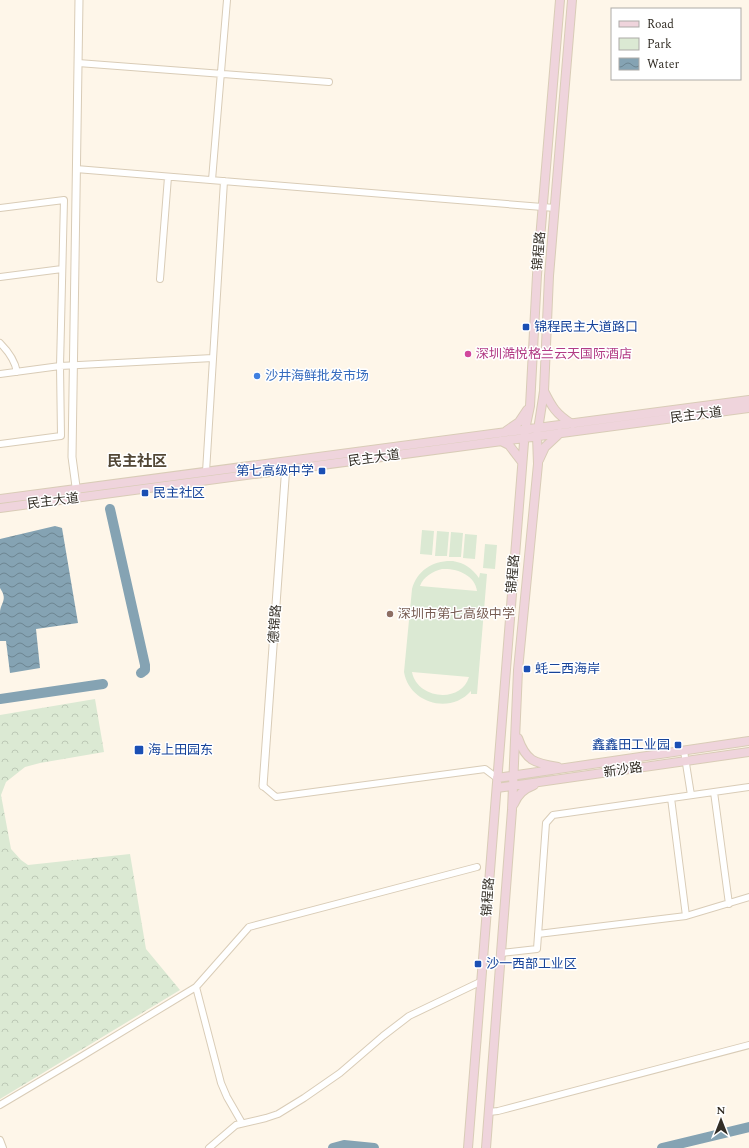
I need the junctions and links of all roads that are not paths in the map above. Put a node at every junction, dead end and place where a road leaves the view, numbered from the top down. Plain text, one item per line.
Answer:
1 (79, 0) edge
2 (227, 0) edge
3 (560, 0) edge
4 (572, 0) edge
5 (78, 64) junction
6 (221, 73) junction
7 (329, 82) dead end
8 (76, 169) junction
9 (168, 177) junction
10 (212, 180) junction
11 (224, 181) junction
12 (543, 207) junction
13 (0, 208) edge
14 (555, 208) junction
15 (62, 269) junction
16 (0, 277) edge
17 (160, 279) dead end
18 (0, 343) edge
19 (214, 358) junction
20 (60, 366) junction
21 (73, 366) junction
22 (17, 372) junction
23 (0, 374) edge
24 (544, 391) junction
25 (749, 400) edge
26 (530, 406) junction
27 (749, 408) edge
28 (572, 424) junction
29 (505, 432) junction
30 (537, 432) junction
31 (560, 433) junction
32 (524, 434) junction
33 (501, 441) junction
34 (0, 444) edge
35 (522, 462) junction
36 (538, 464) junction
37 (286, 466) junction
38 (206, 472) junction
39 (77, 489) junction
40 (78, 498) junction
41 (0, 499) edge
42 (0, 508) edge
43 (516, 734) junction
44 (749, 742) edge
45 (684, 751) junction
46 (749, 752) edge
47 (686, 761) junction
48 (568, 768) junction
49 (513, 776) junction
50 (497, 778) junction
51 (542, 782) junction
52 (263, 786) joint
53 (513, 786) junction
54 (749, 787) edge
55 (497, 788) junction
56 (714, 792) junction
57 (691, 795) junction
58 (671, 798) junction
59 (512, 808) junction
60 (477, 868) dead end
61 (749, 897) edge
62 (729, 904) junction
63 (686, 916) junction
64 (538, 934) junction
65 (502, 953) junction
66 (482, 980) junction
67 (196, 987) junction
68 (749, 1045) edge
69 (0, 1105) edge
70 (488, 1112) junction
71 (242, 1123) junction
72 (0, 1140) edge
73 (3, 1148) edge
74 (209, 1148) edge
75 (468, 1148) edge
76 (486, 1148) edge

1 - 5 street
2 - 6 street
3 - 12 main road, 锦程路
4 - 14 main road, 锦程路
5 - 6 street
5 - 8 street
6 - 7 street
6 - 10 street
8 - 9 street
8 - 21 street
9 - 10 street
9 - 17 street
10 - 11 street
11 - 12 street
11 - 19 street
12 - 14 street
12 - 26 main road, 锦程路
13 - 15 street
14 - 24 main road, 锦程路
15 - 16 street
15 - 20 street
18 - 22 street
19 - 21 street
19 - 38 street
20 - 21 street
20 - 22 street
20 - 34 street
21 - 39 street
22 - 23 street
24 - 28 main road
24 - 30 main road, 锦程路
25 - 28 main road, 民主大道
26 - 29 main road
26 - 32 main road, 锦程路
27 - 31 main road, 民主大道
28 - 30 main road, 民主大道
29 - 32 main road, 民主大道
29 - 37 main road, 民主大道
30 - 31 main road, 民主大道
30 - 32 main road, 民主大道
30 - 36 main road, 锦程路
31 - 36 main road
32 - 33 main road, 民主大道
32 - 35 main road, 锦程路
33 - 35 main road
33 - 37 main road, 民主大道
35 - 50 main road, 锦程路
36 - 43 main road, 锦程路
37 - 38 main road, 民主大道
37 - 40 main road, 民主大道
37 - 52 street, 德锦路
38 - 39 main road, 民主大道
39 - 40 street
39 - 41 main road, 民主大道
40 - 42 main road, 民主大道
43 - 48 main road
43 - 49 main road, 锦程路
44 - 45 main road, 新沙路
45 - 47 street
45 - 48 main road, 新沙路
46 - 47 main road, 新沙路
47 - 51 main road, 新沙路
47 - 57 street
48 - 49 main road, 新沙路
49 - 50 main road, 新沙路
49 - 53 main road, 锦程路
50 - 52 street
50 - 55 main road, 锦程路
51 - 53 main road, 新沙路
51 - 59 main road
53 - 55 main road, 新沙路
53 - 59 main road, 锦程路
54 - 56 street
55 - 66 main road, 锦程路
56 - 57 street
56 - 62 street
57 - 58 street
58 - 63 street
58 - 64 street
59 - 65 main road, 锦程路
60 - 67 street
61 - 62 street
62 - 63 street
63 - 64 street
64 - 65 street
65 - 70 main road, 锦程路
66 - 71 street
66 - 75 main road, 锦程路
67 - 69 street
67 - 71 street
68 - 70 street
70 - 76 main road, 锦程路
71 - 74 street
72 - 73 street

